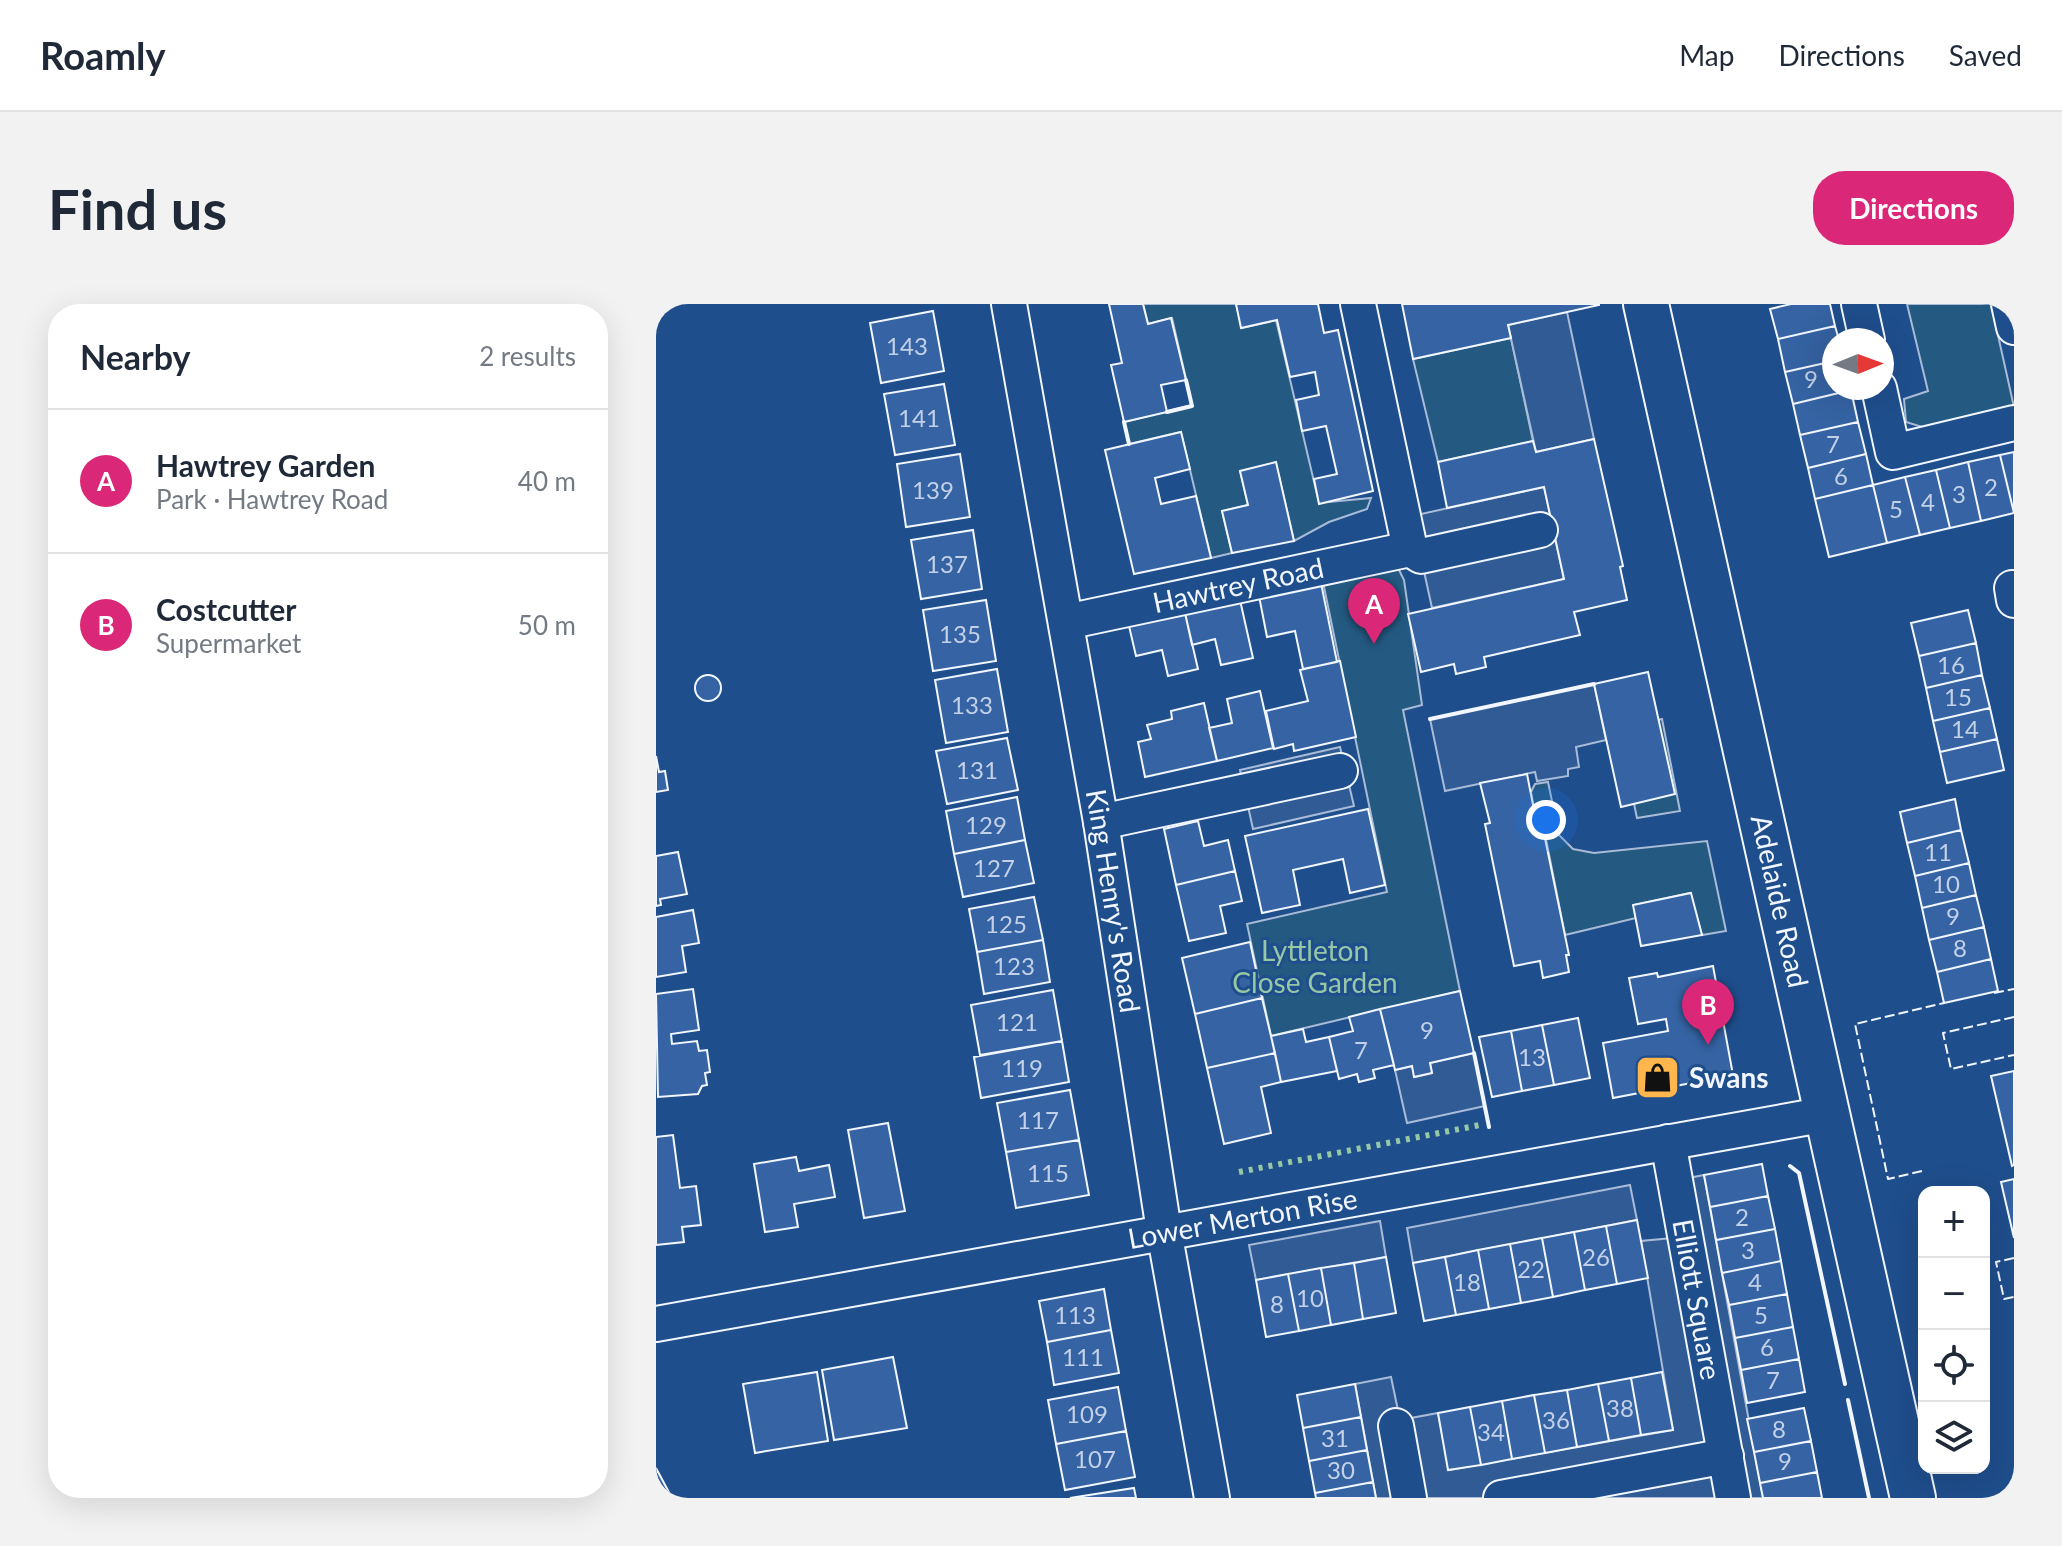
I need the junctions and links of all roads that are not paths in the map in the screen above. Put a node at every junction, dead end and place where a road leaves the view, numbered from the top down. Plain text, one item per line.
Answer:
1 (1009, 304) edge
2 (1358, 304) edge
3 (1646, 304) edge
4 (1859, 304) edge
5 (2009, 304) edge
6 (2014, 327) edge
7 (1864, 328) edge
8 (1882, 400) edge
9 (2014, 423) edge
10 (1540, 530) dead end
11 (1410, 549) junction
12 (1066, 622) junction
13 (1340, 771) dead end
14 (1101, 822) junction
15 (1827, 1114) junction
16 (1668, 1142) junction
17 (1164, 1231) junction
18 (656, 1324) edge
19 (1396, 1426) dead end
20 (1726, 1456) junction
21 (1212, 1498) edge
22 (1409, 1498) edge
23 (1501, 1498) edge
24 (1733, 1498) edge
25 (1913, 1498) edge

1 - 12 street, King Henry's Road
2 - 11 street
3 - 15 main road, Adelaide Road
4 - 7 street
5 - 6 street
8 - 9 street
10 - 11 street, Hawtrey Road
11 - 12 street, Hawtrey Road
12 - 14 street, King Henry's Road
13 - 14 street
14 - 17 street, King Henry's Road
15 - 16 street, Lower Merton Rise
15 - 25 main road, Adelaide Road
16 - 17 street, Lower Merton Rise
16 - 20 street, Elliott Square
17 - 18 street, Lower Merton Rise
17 - 21 street, King Henry's Road
19 - 22 street
20 - 23 street
20 - 24 street, Elliott Square

